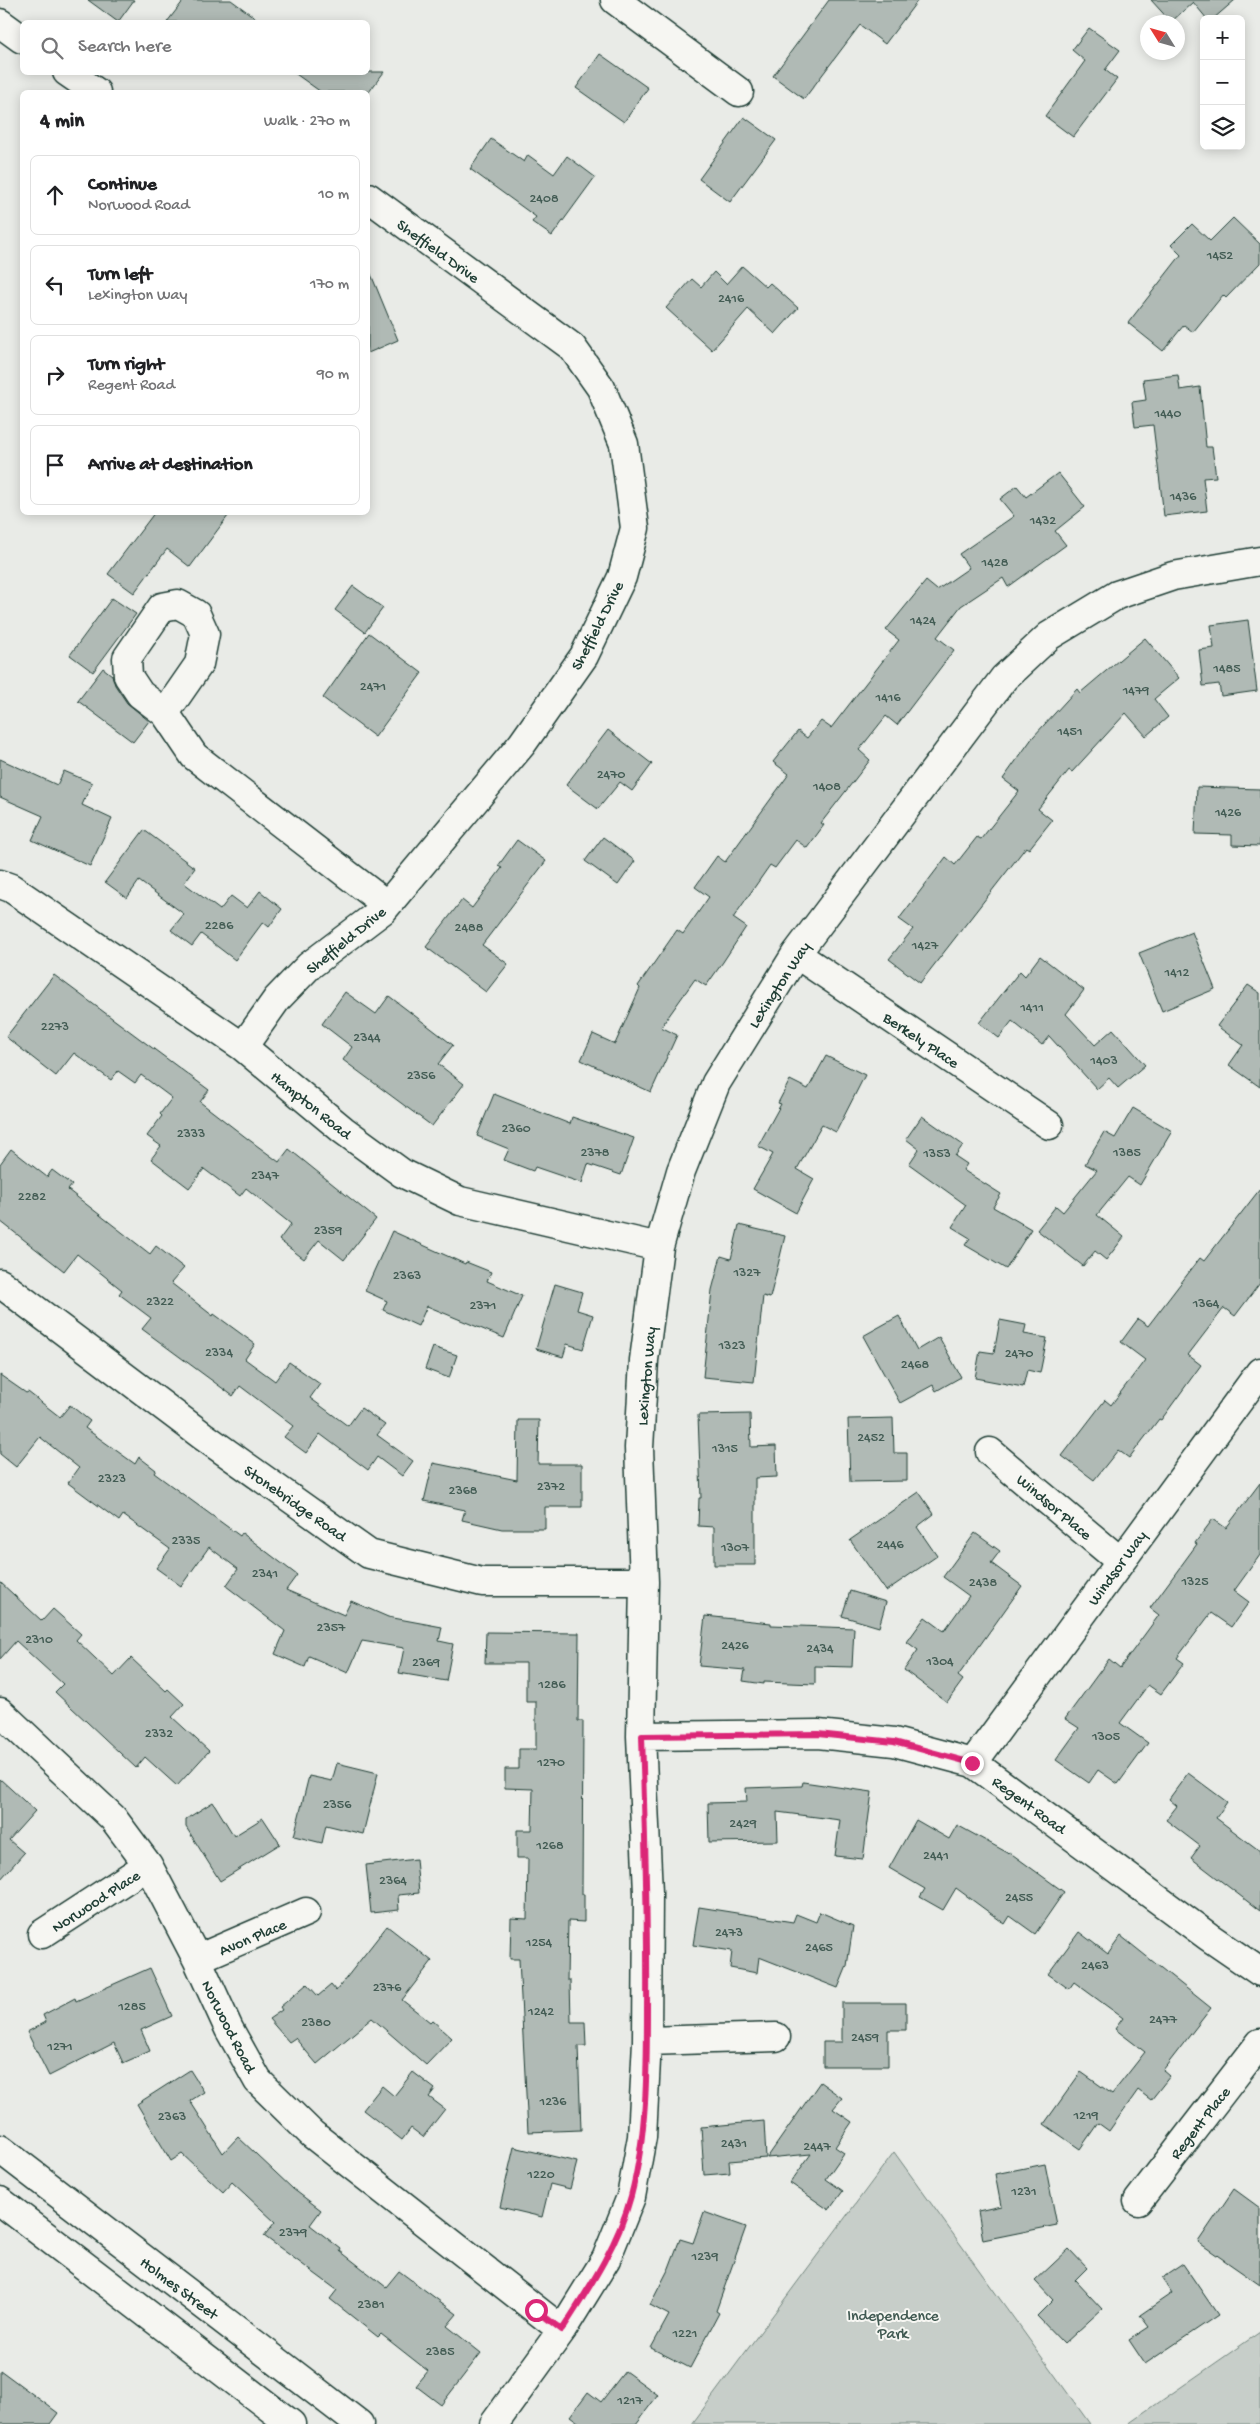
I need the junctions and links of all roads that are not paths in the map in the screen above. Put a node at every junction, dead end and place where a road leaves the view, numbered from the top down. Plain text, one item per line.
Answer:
1 (615, 0) edge
2 (0, 23) edge
3 (20, 38) edge
4 (71, 75) edge
5 (93, 90) edge
6 (739, 92) dead end
7 (370, 198) edge
8 (1260, 561) edge
9 (165, 713) dead end
10 (0, 884) edge
11 (387, 905) junction
12 (796, 954) junction
13 (243, 1047) junction
14 (1049, 1125) dead end
15 (659, 1247) junction
16 (0, 1283) edge
17 (1260, 1372) edge
18 (990, 1452) dead end
19 (1120, 1561) junction
20 (644, 1582) junction
21 (0, 1712) edge
22 (642, 1736) junction
23 (972, 1763) junction
24 (148, 1865) junction
25 (306, 1912) dead end
26 (42, 1934) dead end
27 (197, 1959) junction
28 (1260, 1972) edge
29 (776, 2037) dead end
30 (647, 2041) junction
31 (1260, 2043) edge
32 (0, 2149) edge
33 (0, 2201) edge
34 (1138, 2201) dead end
35 (562, 2330) junction
36 (291, 2424) edge
37 (359, 2424) edge
38 (494, 2424) edge

1 - 6 street
2 - 3 street
4 - 5 street
7 - 11 street, Sheffield Drive
8 - 12 street, Lexington Way
9 - 11 street
10 - 13 street, Hampton Road
11 - 13 street, Sheffield Drive
12 - 14 street, Berkely Place
12 - 15 street, Lexington Way
13 - 15 street, Hampton Road
15 - 20 street, Lexington Way
16 - 20 street, Stonebridge Road
17 - 19 street, Windsor Way
18 - 19 street, Windsor Place
19 - 23 street, Windsor Way
20 - 22 street, Lexington Way
21 - 24 street, Norwood Road
22 - 23 street, Regent Road
22 - 30 street, Lexington Way
23 - 28 street, Regent Road
24 - 26 street, Norwood Place
24 - 27 street, Norwood Road
25 - 27 street, Avon Place
27 - 35 street, Norwood Road
29 - 30 street
30 - 35 street, Lexington Way
31 - 34 street, Regent Place
32 - 37 street, Holmes Street
33 - 36 street
35 - 38 street, Lexington Way

